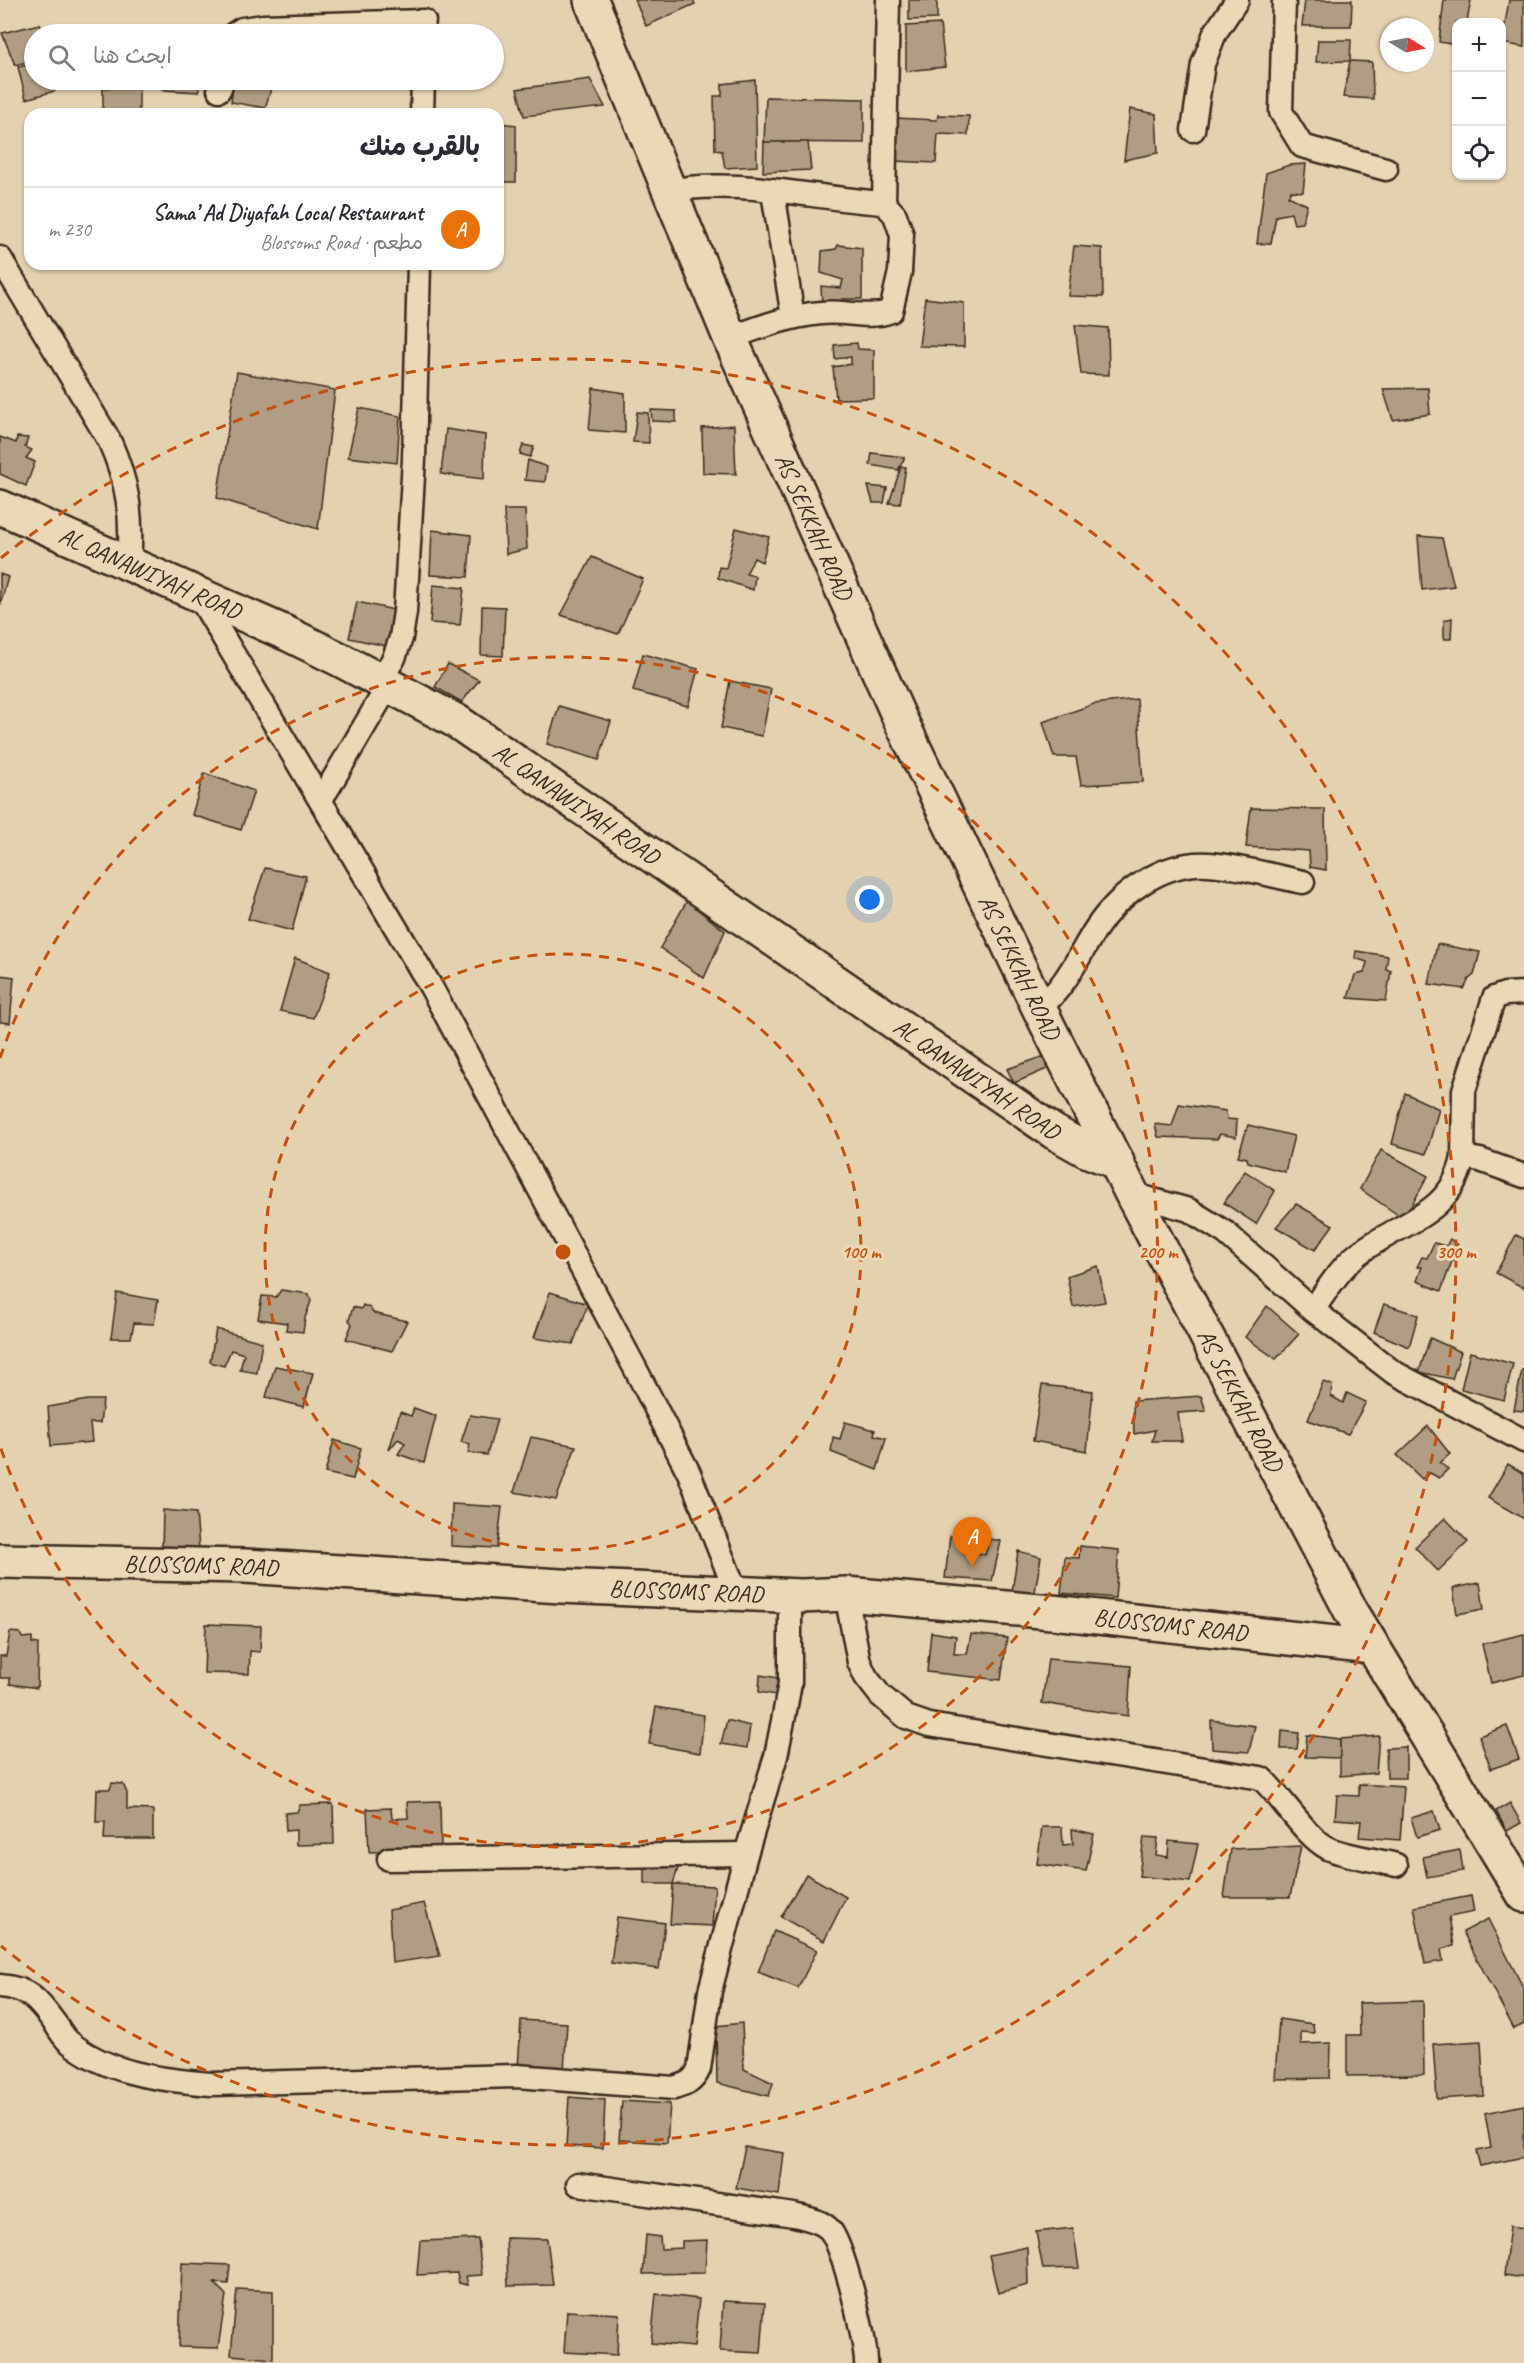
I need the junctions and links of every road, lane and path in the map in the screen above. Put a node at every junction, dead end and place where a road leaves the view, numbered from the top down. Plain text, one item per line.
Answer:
1 (591, 0) edge
2 (888, 0) edge
3 (1237, 0) edge
4 (1284, 0) edge
5 (424, 19) edge
6 (309, 24) edge
7 (423, 90) edge
8 (422, 108) edge
9 (1193, 130) dead end
10 (1386, 169) dead end
11 (668, 191) junction
12 (773, 192) junction
13 (884, 203) junction
14 (0, 258) edge
15 (419, 270) edge
16 (793, 317) junction
17 (730, 338) junction
18 (0, 507) edge
19 (129, 563) junction
20 (197, 593) junction
21 (384, 684) junction
22 (320, 798) junction
23 (1303, 882) dead end
24 (1524, 993) edge
25 (1039, 1008) junction
26 (1463, 1157) junction
27 (1117, 1162) junction
28 (1524, 1176) edge
29 (1132, 1194) junction
30 (1313, 1310) junction
31 (1524, 1441) edge
32 (0, 1561) edge
33 (736, 1592) junction
34 (790, 1594) junction
35 (846, 1594) junction
36 (1372, 1647) junction
37 (746, 1854) junction
38 (389, 1859) dead end
39 (1396, 1865) dead end
40 (1524, 1895) edge
41 (0, 1986) edge
42 (578, 2184) dead end
43 (866, 2363) edge

1 - 11 street, AS SEKKAH ROAD
2 - 13 street
3 - 9 street
4 - 10 street
5 - 6 street
7 - 8 street
11 - 12 street
11 - 17 street, AS SEKKAH ROAD
12 - 13 street
12 - 16 street
13 - 16 street
14 - 19 street
15 - 21 street
16 - 17 street
17 - 25 street, AS SEKKAH ROAD
18 - 19 street, AL QANAWIYAH ROAD
19 - 20 street, AL QANAWIYAH ROAD
20 - 21 street, AL QANAWIYAH ROAD
20 - 22 street
21 - 22 street
21 - 27 street, AL QANAWIYAH ROAD
22 - 33 street
23 - 25 street
24 - 26 street
25 - 27 street, AS SEKKAH ROAD
26 - 28 street
26 - 30 street
27 - 29 street, AS SEKKAH ROAD
29 - 30 street
29 - 36 street, AS SEKKAH ROAD
30 - 31 street
32 - 33 street, BLOSSOMS ROAD
33 - 34 street, BLOSSOMS ROAD
34 - 35 street, BLOSSOMS ROAD
34 - 37 street
35 - 36 street, BLOSSOMS ROAD
35 - 39 street
36 - 40 street, AS SEKKAH ROAD
37 - 38 street
37 - 41 street
42 - 43 street

